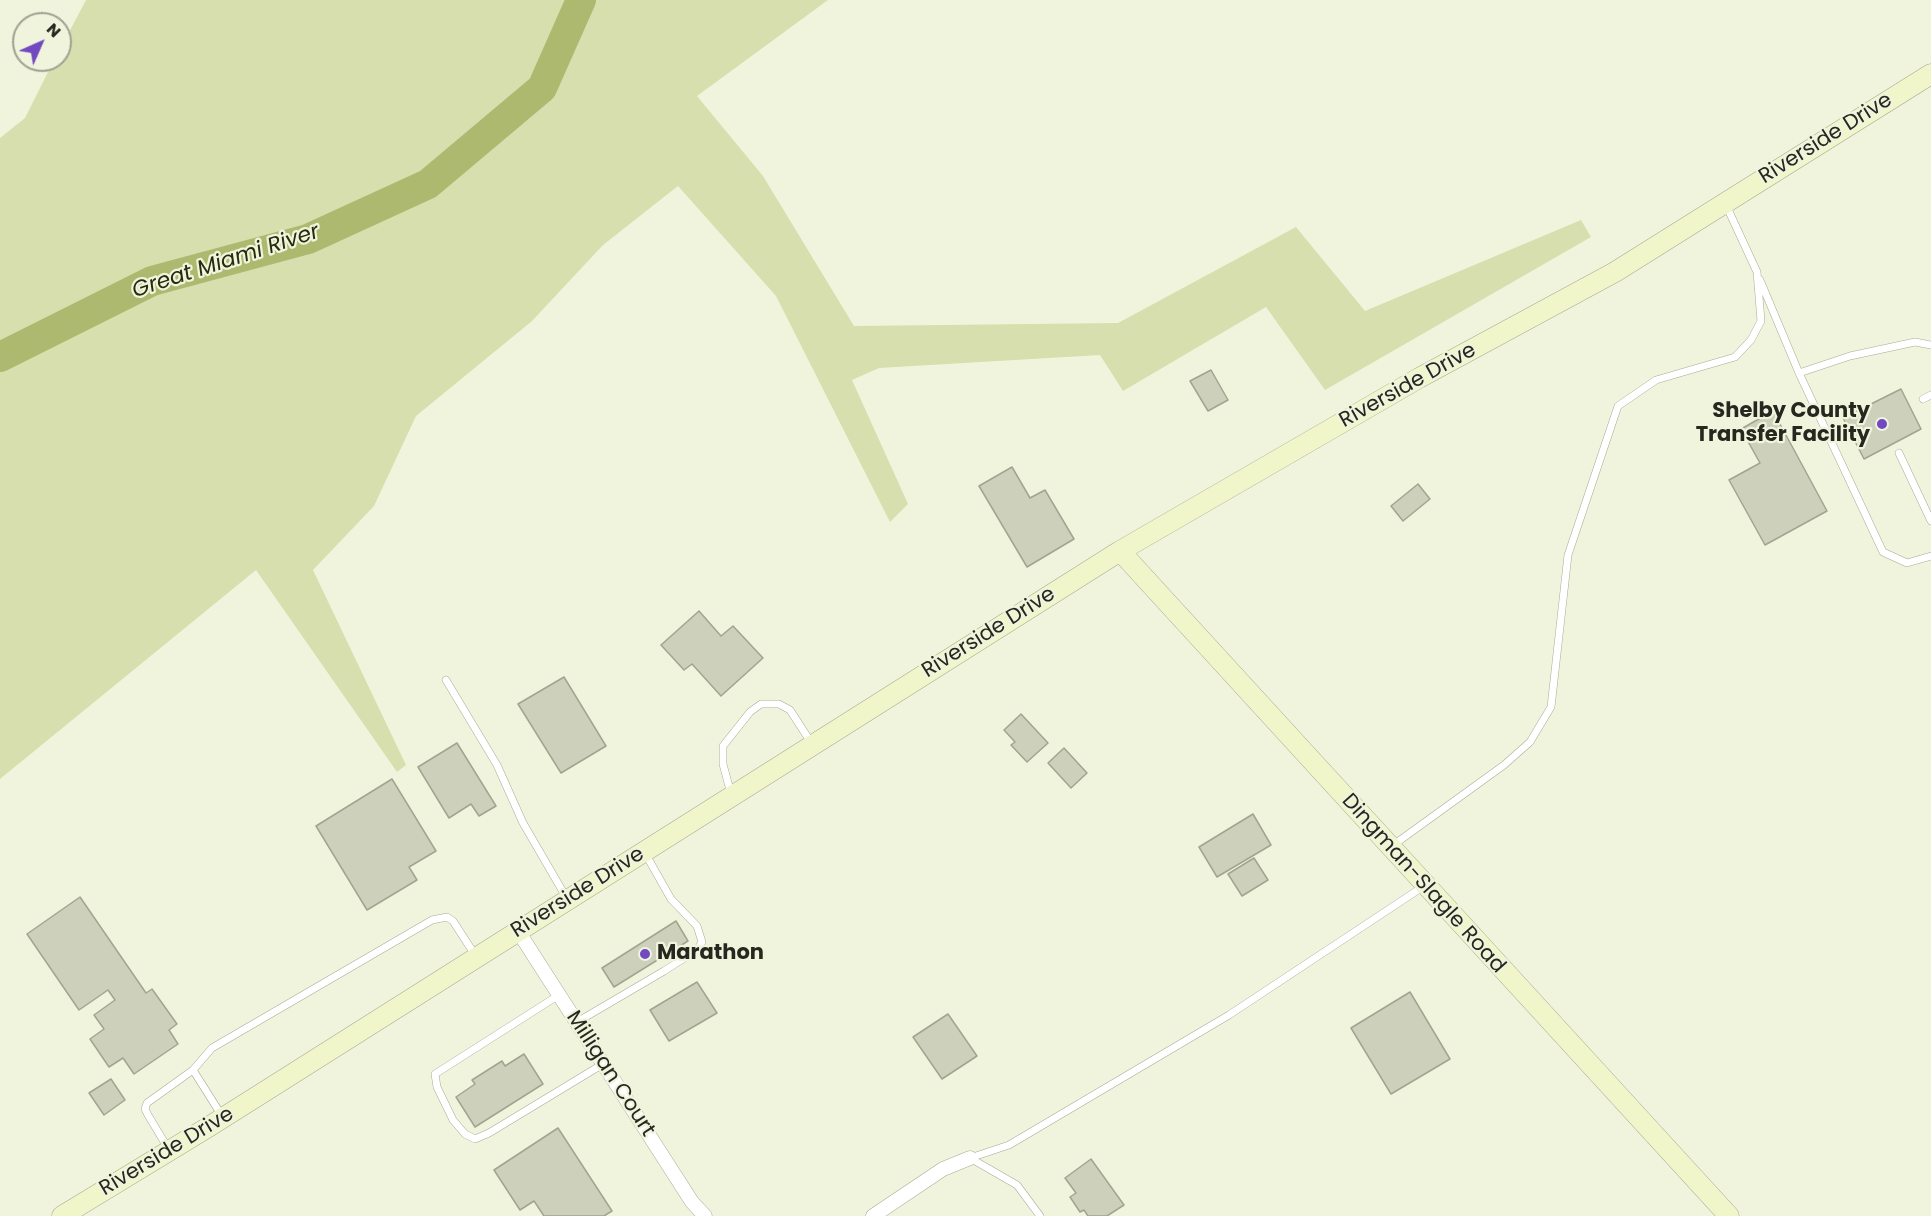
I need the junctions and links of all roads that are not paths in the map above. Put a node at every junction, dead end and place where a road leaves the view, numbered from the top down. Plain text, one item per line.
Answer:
1 (1931, 74) edge
2 (1725, 202) junction
3 (1756, 272) junction
4 (1931, 345) edge
5 (1799, 373) junction
6 (1931, 395) edge
7 (1923, 399) dead end
8 (1899, 453) dead end
9 (1931, 521) edge
10 (1120, 551) junction
11 (1931, 556) edge
12 (446, 680) dead end
13 (812, 744) junction
14 (732, 795) junction
15 (1390, 848) junction
16 (644, 851) junction
17 (1424, 886) junction
18 (567, 900) junction
19 (518, 931) junction
20 (477, 957) junction
21 (559, 995) junction
22 (577, 1023) junction
23 (603, 1064) junction
24 (193, 1070) junction
25 (223, 1118) junction
26 (169, 1151) junction
27 (970, 1158) junction
28 (62, 1216) edge
29 (705, 1216) edge
30 (873, 1216) edge
31 (1040, 1216) edge
32 (1728, 1216) edge

1 - 2 main road, Riverside Drive
2 - 3 lane
2 - 10 main road, Riverside Drive
3 - 5 lane
3 - 15 lane
4 - 5 lane
5 - 11 lane
6 - 7 lane
8 - 9 lane
10 - 13 main road, Riverside Drive
10 - 15 main road, Dingman-Slagle Road
12 - 18 lane
13 - 14 main road, Riverside Drive
13 - 14 lane
14 - 16 main road, Riverside Drive
15 - 17 main road, Dingman-Slagle Road
16 - 18 main road, Riverside Drive
16 - 22 lane
17 - 27 lane
17 - 32 main road, Dingman-Slagle Road
18 - 19 main road, Riverside Drive
19 - 20 main road, Riverside Drive
19 - 21 street, Milligan Court
20 - 24 lane
20 - 25 main road, Riverside Drive
21 - 22 street, Milligan Court
21 - 23 lane
22 - 23 street, Milligan Court
23 - 29 street, Milligan Court
24 - 25 lane
24 - 26 lane
25 - 26 main road, Riverside Drive
26 - 28 main road, Riverside Drive
27 - 30 street
27 - 31 lane

